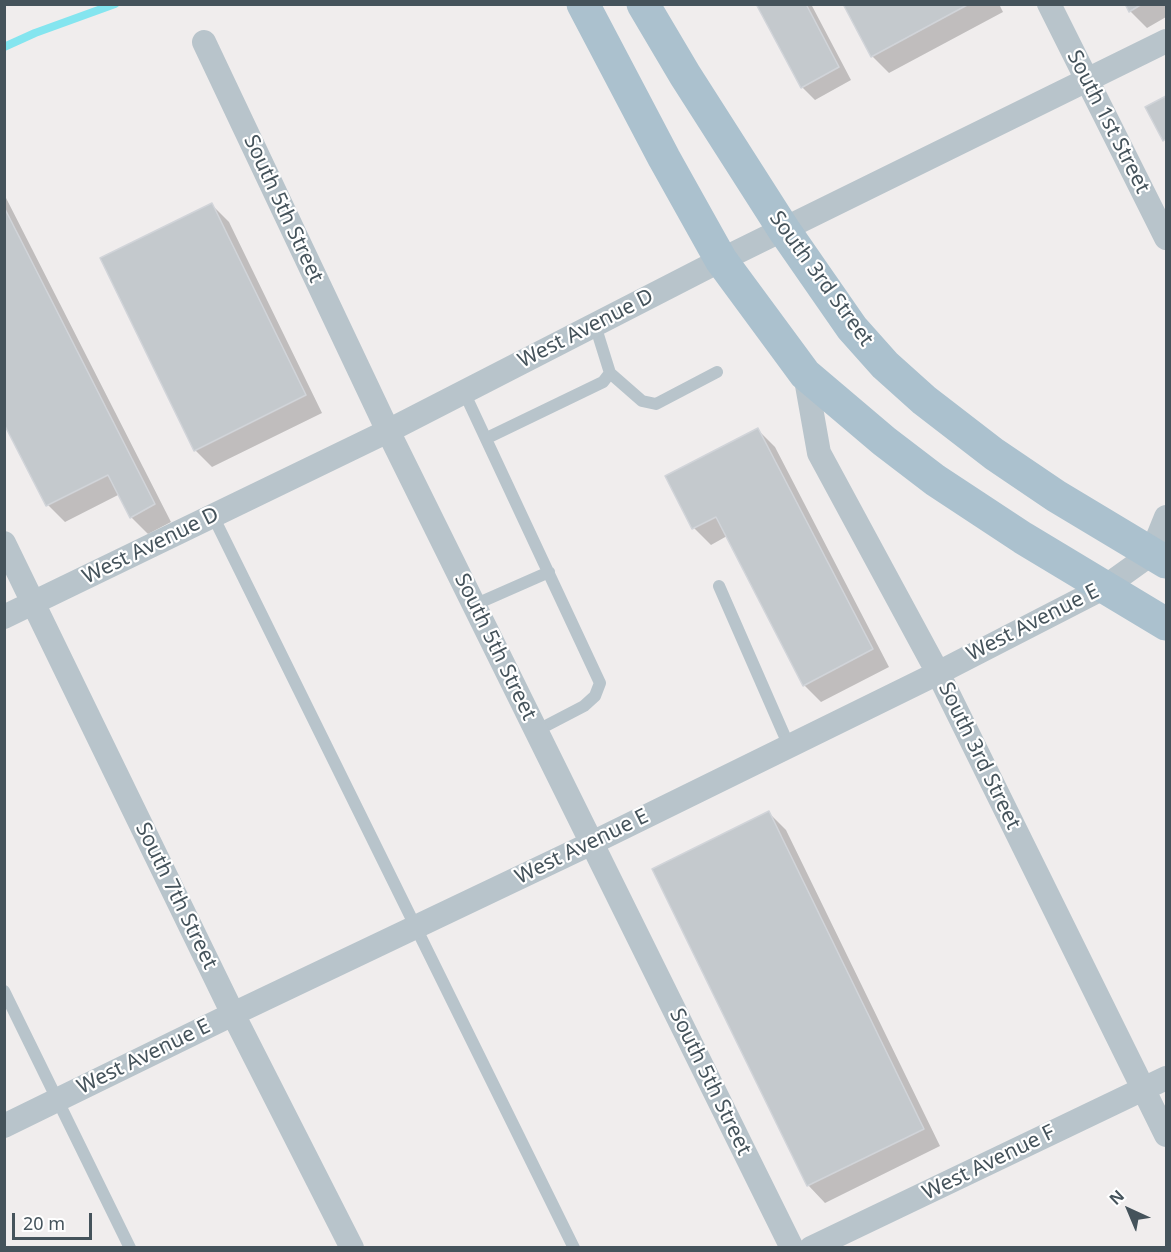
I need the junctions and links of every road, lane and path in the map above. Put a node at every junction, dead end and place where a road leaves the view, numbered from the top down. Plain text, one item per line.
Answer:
1 (584, 4) edge
2 (643, 4) edge
3 (1049, 4) edge
4 (1167, 41) edge
5 (204, 42) dead end
6 (1087, 81) junction
7 (784, 230) junction
8 (1167, 238) edge
9 (721, 260) junction
10 (595, 325) junction
11 (717, 372) dead end
12 (610, 373) junction
13 (805, 374) junction
14 (464, 392) junction
15 (388, 431) junction
16 (487, 438) junction
17 (213, 516) junction
18 (1167, 517) edge
19 (4, 543) edge
20 (1161, 554) edge
21 (549, 572) junction
22 (719, 586) dead end
23 (1105, 587) junction
24 (34, 602) junction
25 (474, 605) junction
26 (4, 617) edge
27 (1167, 624) edge
28 (938, 673) junction
29 (536, 731) junction
30 (789, 746) junction
31 (592, 843) junction
32 (416, 927) junction
33 (4, 991) edge
34 (233, 1014) junction
35 (1167, 1078) edge
36 (1144, 1089) junction
37 (58, 1100) junction
38 (4, 1126) edge
39 (1167, 1135) edge
40 (130, 1248) edge
41 (352, 1248) edge
42 (574, 1248) edge
43 (792, 1248) edge
44 (812, 1248) edge

1 - 9 main road, South 3rd Street
2 - 7 main road, South 3rd Street
3 - 6 street, South 1st Street
4 - 6 street, West Avenue D
5 - 15 street, South 5th Street
6 - 7 street, West Avenue D
6 - 8 street, South 1st Street
7 - 9 street, West Avenue D
7 - 20 main road, South 3rd Street
9 - 10 street, West Avenue D
9 - 13 main road, South 3rd Street
10 - 12 lane
10 - 14 street, West Avenue D
11 - 12 lane
12 - 16 lane
13 - 23 main road, South 3rd Street
13 - 28 street, South 3rd Street
14 - 15 street, West Avenue D
14 - 16 lane
15 - 17 street, West Avenue D
15 - 25 street, South 5th Street
16 - 21 lane
17 - 24 street, West Avenue D
17 - 32 lane
18 - 20 street
19 - 24 street, South 7th Street
20 - 23 street, West Avenue E
21 - 25 lane
21 - 29 lane
22 - 30 lane
23 - 27 main road
23 - 28 street, West Avenue E
24 - 26 street, West Avenue D
24 - 34 street, South 7th Street
25 - 29 street, South 5th Street
28 - 30 street, West Avenue E
28 - 36 street, South 3rd Street
29 - 31 street, South 5th Street
30 - 31 street, West Avenue E
31 - 32 street, West Avenue E
31 - 43 street, South 5th Street
32 - 34 street, West Avenue E
32 - 42 lane
33 - 37 lane
34 - 37 street, West Avenue E
34 - 41 street, South 7th Street
35 - 36 street, West Avenue F
36 - 39 street, South 3rd Street
36 - 44 street, West Avenue F
37 - 38 street, West Avenue E
37 - 40 lane

